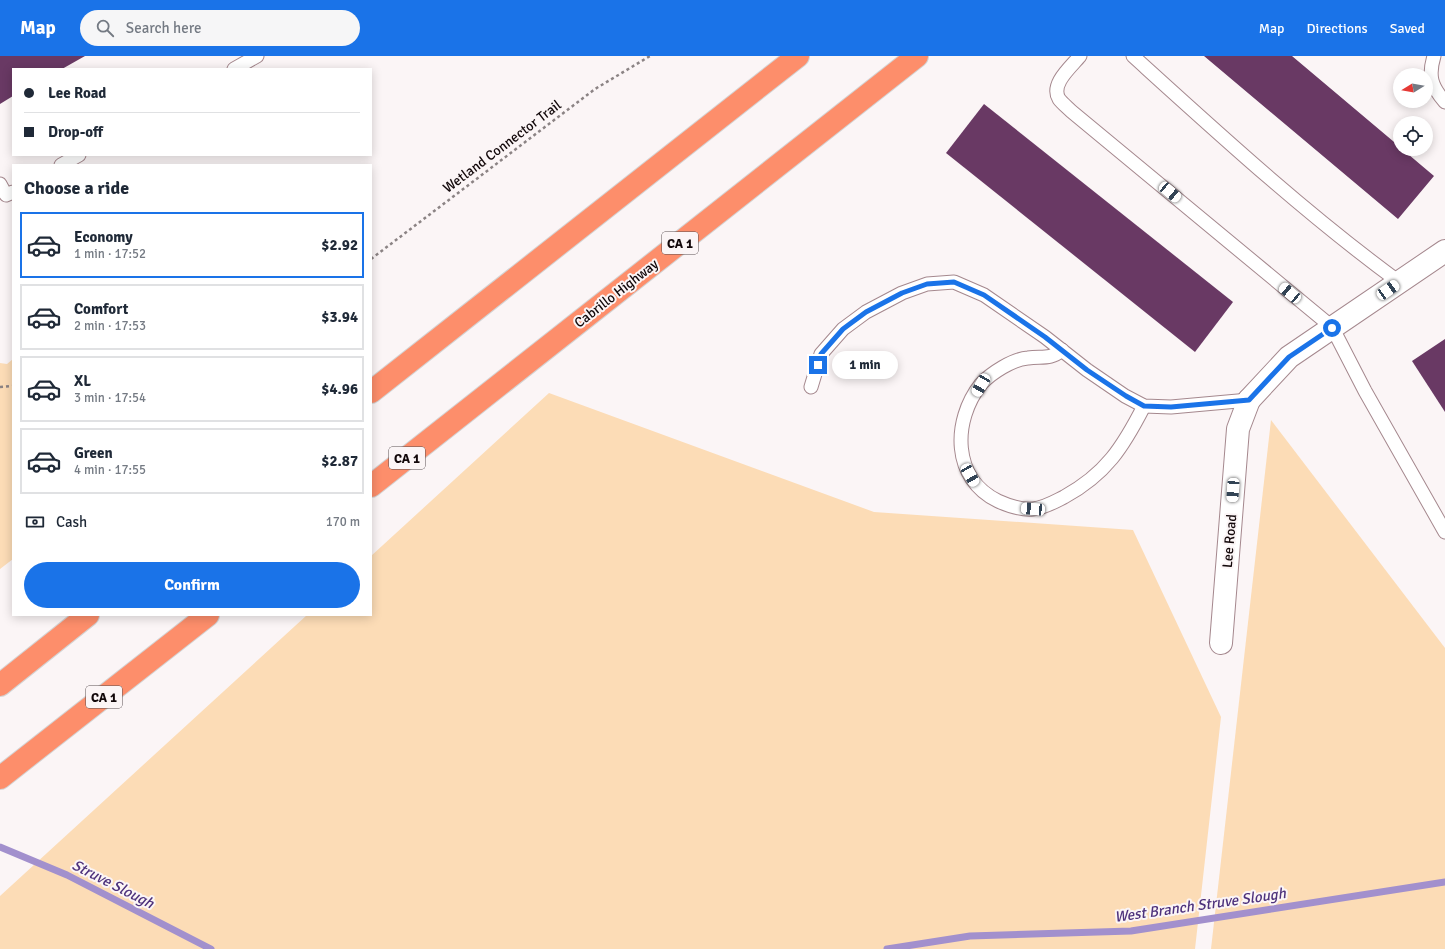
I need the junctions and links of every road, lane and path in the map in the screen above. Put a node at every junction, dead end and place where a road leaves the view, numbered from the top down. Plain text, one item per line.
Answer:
1 (257, 56) edge
2 (650, 56) edge
3 (798, 56) edge
4 (917, 56) edge
5 (1080, 56) edge
6 (1133, 56) edge
7 (1434, 56) edge
8 (236, 68) edge
9 (1445, 102) edge
10 (77, 156) edge
11 (63, 164) edge
12 (0, 184) edge
13 (12, 192) edge
14 (1445, 251) edge
15 (372, 258) edge
16 (1399, 282) junction
17 (1332, 328) junction
18 (1062, 350) junction
19 (12, 386) edge
20 (0, 387) edge
21 (810, 387) dead end
22 (373, 390) edge
23 (1249, 400) junction
24 (1144, 406) junction
25 (372, 485) edge
26 (1445, 532) edge
27 (87, 616) edge
28 (207, 616) edge
29 (1221, 643) dead end
30 (0, 685) edge
31 (0, 778) edge

1 - 8 lane
2 - 15 path, Wetland Connector Trail
3 - 22 highway
4 - 25 highway, Cabrillo Highway / CA 1
5 - 17 lane
6 - 16 lane
7 - 9 lane
10 - 11 lane
12 - 13 lane
14 - 16 street, Lee Road
16 - 17 street, Lee Road
17 - 23 street, Lee Road
17 - 26 lane
18 - 21 lane
18 - 24 lane
18 - 24 lane
19 - 20 path
23 - 24 lane
23 - 29 street, Lee Road
27 - 30 highway
28 - 31 highway, CA 1

